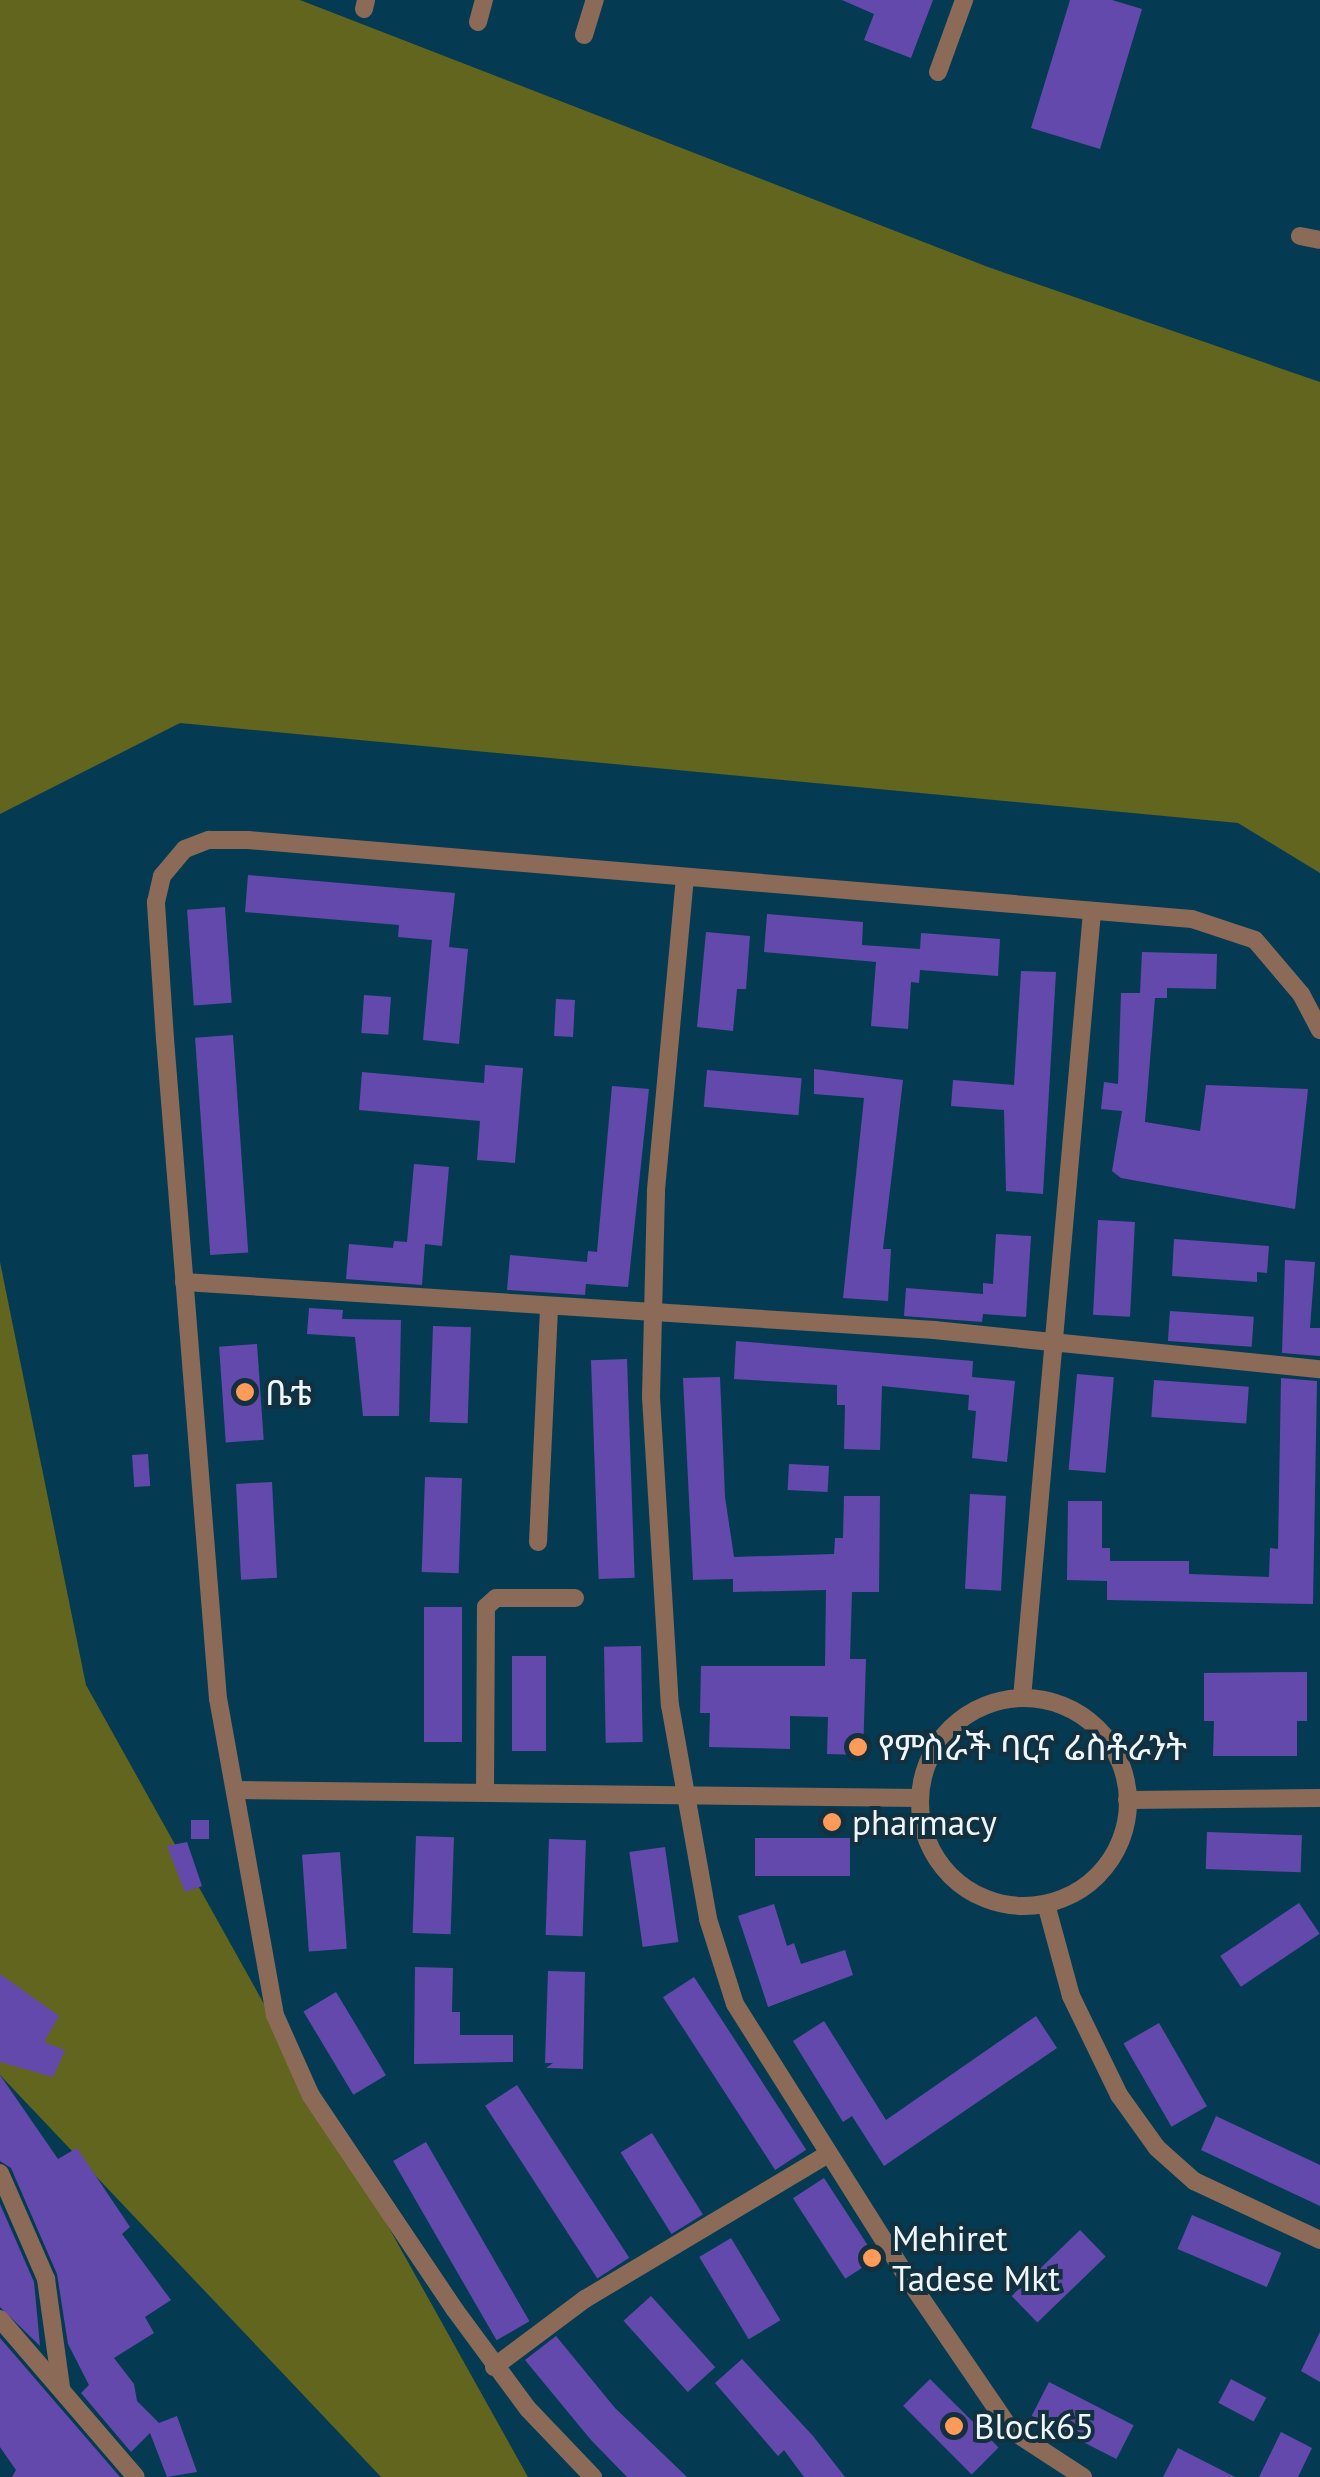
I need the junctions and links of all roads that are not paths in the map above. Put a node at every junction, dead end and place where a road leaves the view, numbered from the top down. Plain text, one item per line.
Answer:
1 (484, 0) edge
2 (595, 0) edge
3 (964, 0) edge
4 (478, 22) dead end
5 (584, 35) dead end
6 (938, 72) dead end
7 (1300, 236) dead end
8 (1320, 240) edge
9 (684, 876) junction
10 (1092, 912) junction
11 (1320, 1030) edge
12 (184, 1282) junction
13 (549, 1306) junction
14 (653, 1311) junction
15 (1052, 1340) junction
16 (1320, 1369) edge
17 (538, 1542) dead end
18 (575, 1598) dead end
19 (1022, 1698) junction
20 (237, 1790) junction
21 (486, 1791) junction
22 (682, 1791) junction
23 (920, 1798) junction
24 (1320, 1798) edge
25 (1127, 1800) junction
26 (1046, 1904) junction
27 (828, 2154) junction
28 (0, 2172) edge
29 (1320, 2240) edge
30 (0, 2319) edge
31 (494, 2367) junction
32 (61, 2388) junction
33 (136, 2477) edge
34 (593, 2477) edge
35 (1083, 2477) edge

1 - 4 street
2 - 5 street
3 - 6 street
7 - 8 street
9 - 10 street
9 - 12 street
9 - 14 street
10 - 11 street
10 - 15 street
12 - 13 street
12 - 20 street
13 - 14 street
13 - 17 street
14 - 15 street
14 - 22 street
15 - 16 street
15 - 19 street
18 - 21 street
19 - 23 street
19 - 25 street
20 - 21 street
20 - 31 street
21 - 22 street
22 - 23 street
22 - 27 street
23 - 26 street
24 - 25 street
25 - 26 street
26 - 29 street
27 - 31 street
27 - 35 street
28 - 32 street
30 - 32 street
31 - 34 street
32 - 33 street

